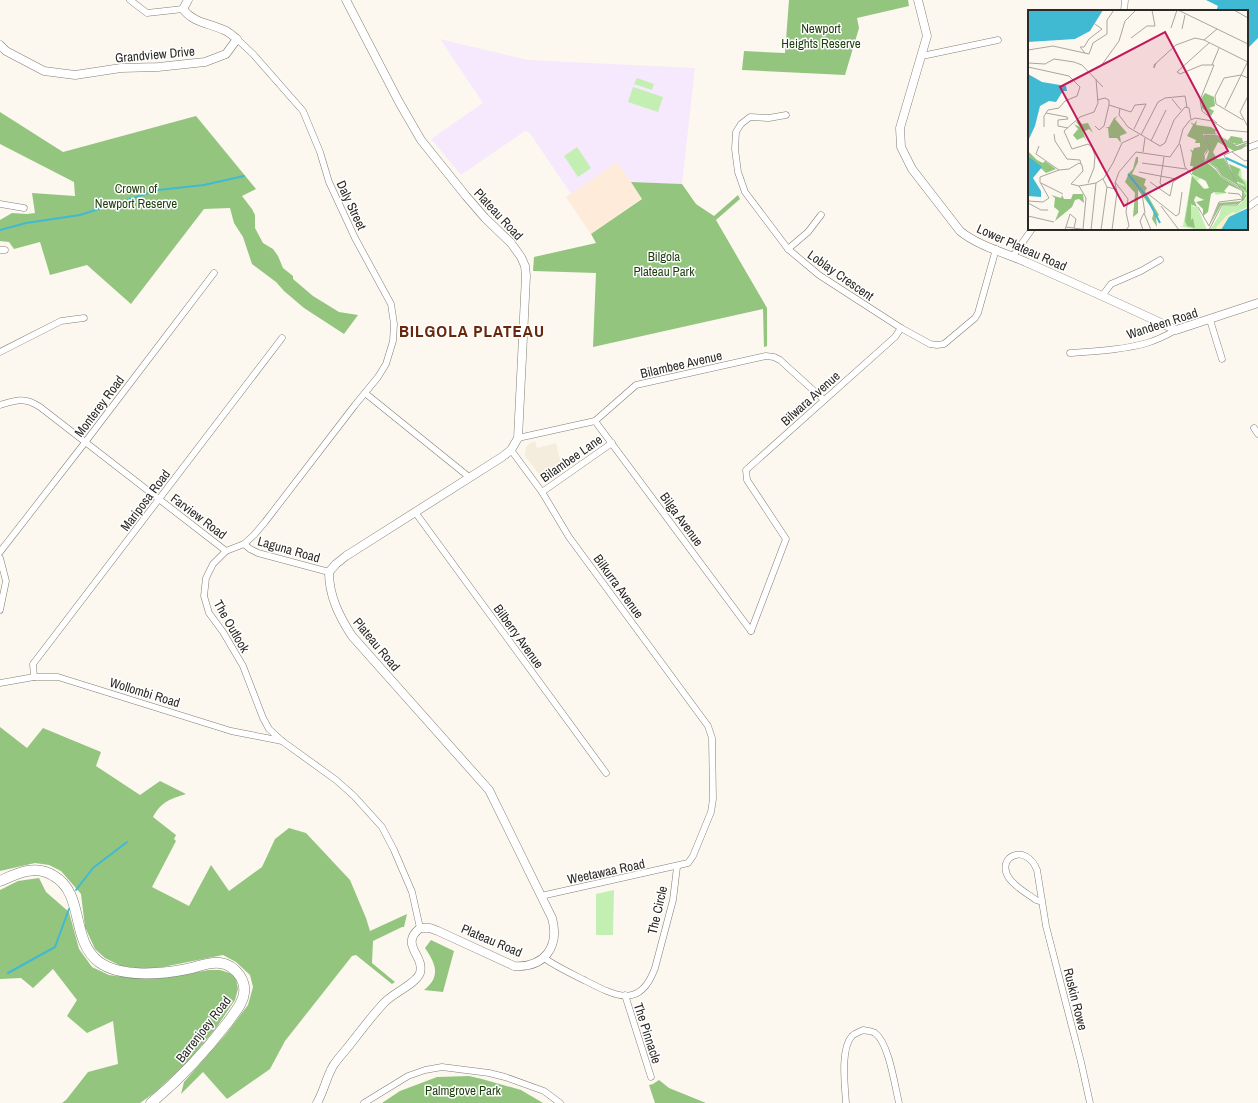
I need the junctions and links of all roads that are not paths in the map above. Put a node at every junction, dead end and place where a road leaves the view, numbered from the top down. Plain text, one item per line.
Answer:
1 (130, 0) edge
2 (188, 0) edge
3 (346, 0) edge
4 (918, 0) edge
5 (1125, 0) edge
6 (183, 9) junction
7 (1124, 10) edge
8 (237, 39) junction
9 (998, 40) dead end
10 (0, 45) edge
11 (922, 56) junction
12 (786, 115) dead end
13 (1258, 144) edge
14 (1248, 148) edge
15 (1258, 200) edge
16 (0, 204) edge
17 (1248, 207) dead end
18 (24, 208) dead end
19 (821, 215) dead end
20 (1031, 230) edge
21 (788, 249) junction
22 (996, 249) junction
23 (1013, 256) junction
24 (1160, 260) dead end
25 (214, 273) dead end
26 (1102, 296) junction
27 (1258, 304) edge
28 (84, 318) dead end
29 (1210, 320) junction
30 (901, 328) junction
31 (1176, 330) junction
32 (282, 338) dead end
33 (0, 352) edge
34 (1070, 353) dead end
35 (1222, 359) dead end
36 (365, 393) junction
37 (824, 400) junction
38 (0, 405) edge
39 (595, 421) junction
40 (1254, 428) dead end
41 (1258, 434) edge
42 (518, 438) junction
43 (85, 443) junction
44 (612, 443) junction
45 (511, 450) junction
46 (469, 477) junction
47 (542, 492) junction
48 (159, 499) junction
49 (415, 512) junction
50 (244, 544) junction
51 (226, 551) junction
52 (0, 552) edge
53 (0, 558) edge
54 (330, 572) junction
55 (0, 610) edge
56 (751, 631) joint
57 (34, 678) junction
58 (0, 683) edge
59 (282, 741) junction
60 (606, 773) dead end
61 (677, 866) junction
62 (0, 881) edge
63 (541, 896) junction
64 (1042, 900) junction
65 (420, 928) junction
66 (544, 958) junction
67 (625, 995) junction
68 (651, 1078) dead end
69 (151, 1103) edge
70 (317, 1103) edge
71 (364, 1103) edge
72 (560, 1103) edge
73 (846, 1103) edge
74 (899, 1103) edge
75 (1090, 1103) edge

1 - 6 street
2 - 6 street
3 - 42 street, Plateau Road
4 - 11 street, Lower Plateau Road
5 - 7 street
6 - 8 street
8 - 10 street, Grandview Drive
8 - 36 street, Daly Street
9 - 11 street
11 - 22 street, Lower Plateau Road
12 - 21 street, Loblay Crescent
13 - 14 street
15 - 17 street
16 - 18 street
19 - 21 street
20 - 23 street
21 - 30 street, Loblay Crescent
22 - 23 street, Lower Plateau Road
22 - 30 street
23 - 26 street, Lower Plateau Road
24 - 26 street
25 - 43 street, Monterey Road
26 - 31 street, Lower Plateau Road
27 - 29 street, Wandeen Road
28 - 33 street
29 - 31 street, Wandeen Road
29 - 35 street
30 - 37 street, Bilwara Avenue
31 - 34 street, Wandeen Road
32 - 48 street, Mariposa Road
36 - 46 street
36 - 50 street, The Outlook
37 - 39 street, Bilambee Avenue
37 - 56 street, Bilwara Avenue
38 - 43 street, Farview Road
39 - 42 street, Bilambee Avenue
39 - 44 street, Bilga Avenue
40 - 41 street
42 - 45 street, Plateau Road
43 - 48 street, Farview Road
43 - 52 street, Monterey Road
44 - 47 street, Bilambee Lane
44 - 56 street, Bilga Avenue
45 - 46 street, Plateau Road
45 - 47 street, Bilkurra Avenue
46 - 49 street, Plateau Road
47 - 61 street, Bilkurra Avenue
48 - 51 street, Farview Road
48 - 57 street, Mariposa Road
49 - 54 street, Plateau Road
49 - 60 street, Bilberry Avenue
50 - 51 street, The Outlook
50 - 54 street, Laguna Road
51 - 59 street, The Outlook
53 - 55 street
54 - 63 street, Plateau Road
57 - 58 street, Wollombi Road
57 - 59 street, Wollombi Road
59 - 65 street, The Outlook
61 - 63 street, Weetawaa Road
61 - 67 street, The Circle
62 - 69 main road, Barrenjoey Road
63 - 66 street, Plateau Road
64 - 64 street, Ruskin Rowe
64 - 75 street, Ruskin Rowe
65 - 66 street, Plateau Road
65 - 70 street
66 - 67 street, The Circle
67 - 68 street, The Pinnacle
71 - 72 street
73 - 74 street

